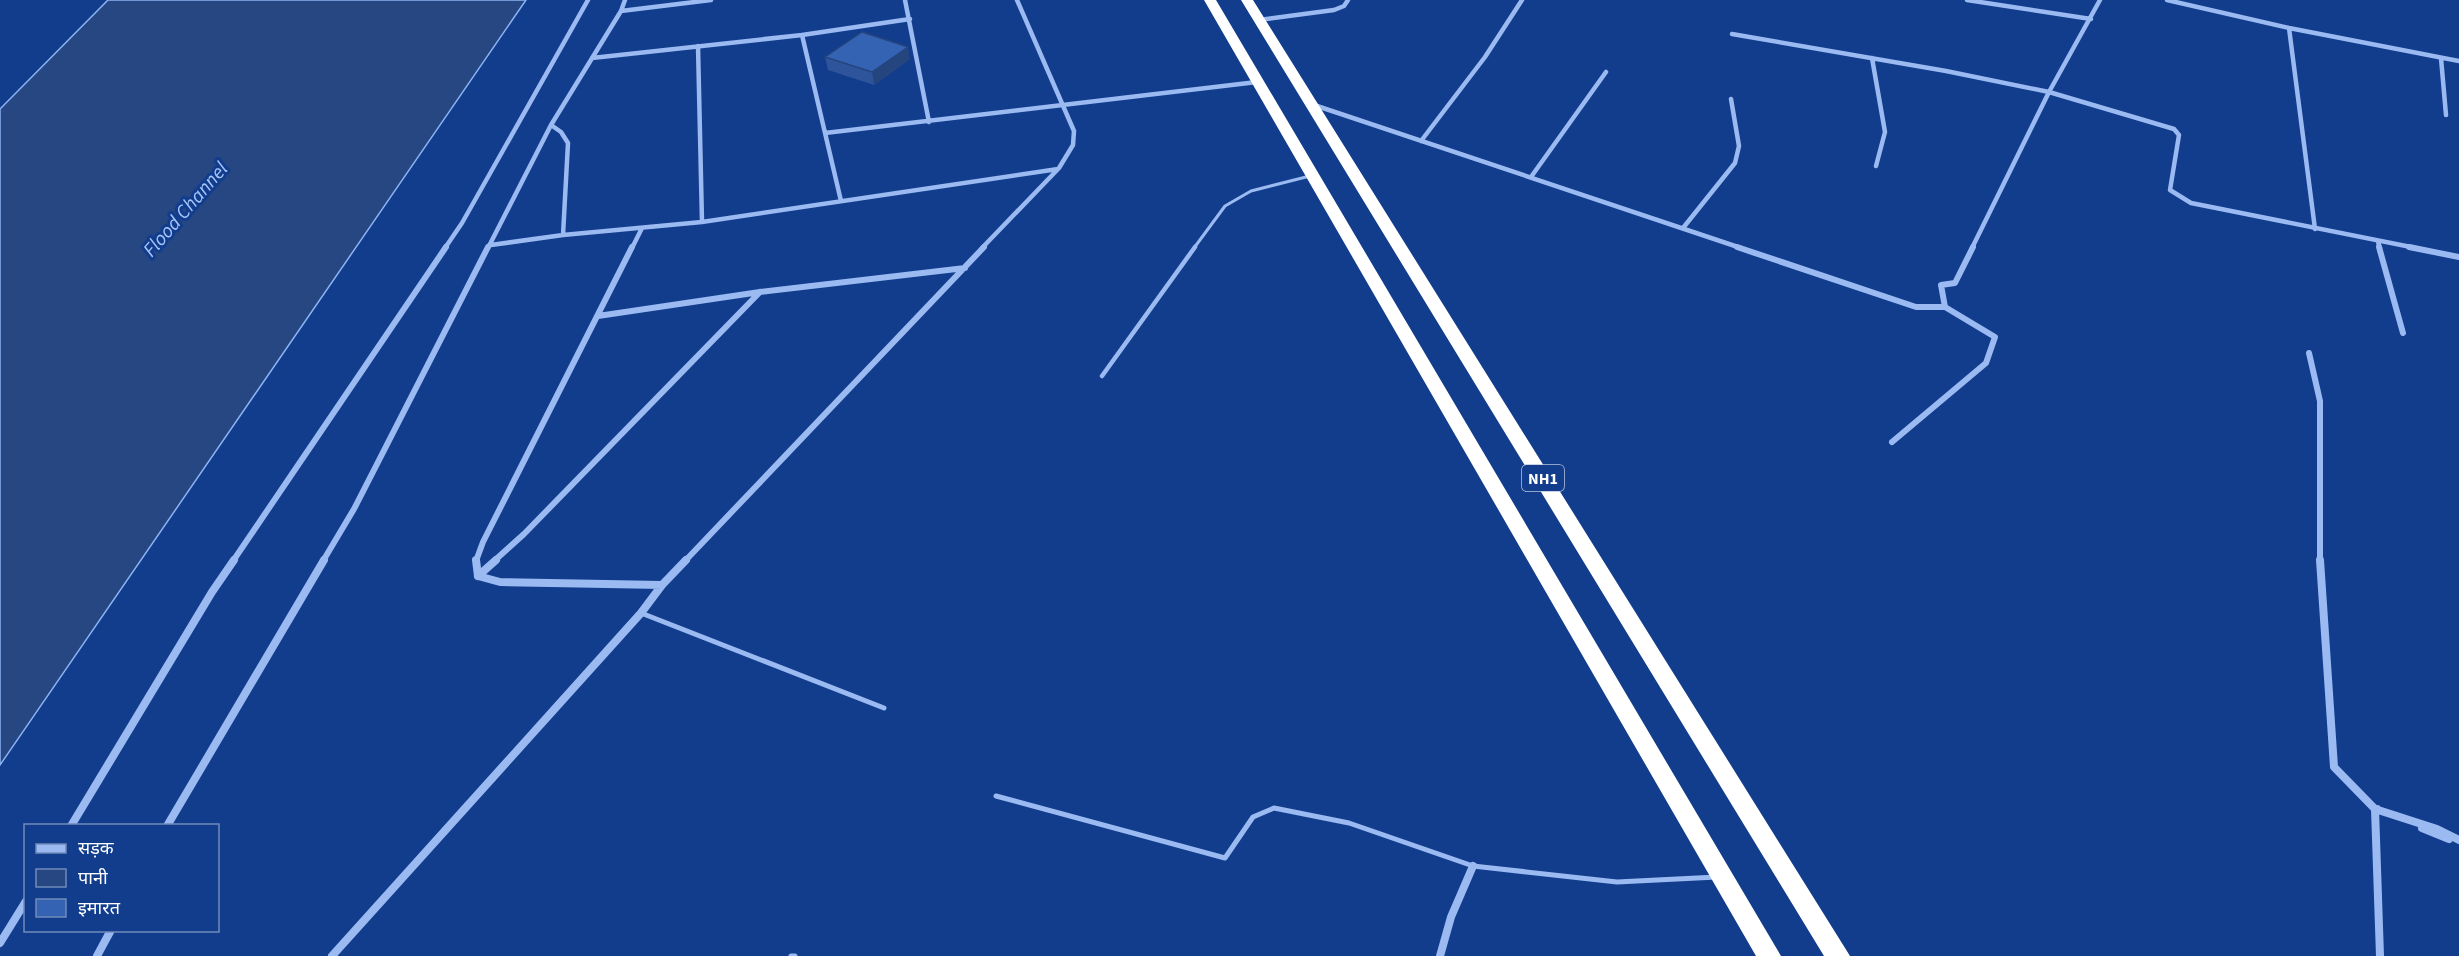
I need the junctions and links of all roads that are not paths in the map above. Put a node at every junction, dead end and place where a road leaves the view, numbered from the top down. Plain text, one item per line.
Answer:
1 (588, 0) edge
2 (625, 0) edge
3 (711, 0) edge
4 (906, 0) edge
5 (1017, 0) edge
6 (1210, 0) edge
7 (1247, 0) edge
8 (1348, 0) edge
9 (1522, 0) edge
10 (1967, 0) edge
11 (2100, 0) edge
12 (2167, 0) edge
13 (621, 11) junction
14 (910, 19) junction
15 (2091, 19) junction
16 (1259, 20) junction
17 (2289, 28) junction
18 (1732, 34) dead end
19 (802, 35) junction
20 (698, 46) junction
21 (592, 58) junction
22 (1872, 58) junction
23 (2441, 58) junction
24 (2459, 61) edge
25 (1606, 72) dead end
26 (1257, 82) junction
27 (2049, 92) junction
28 (1731, 99) dead end
29 (1311, 104) junction
30 (1064, 106) junction
31 (2446, 114) dead end
32 (929, 122) junction
33 (551, 125) junction
34 (825, 133) junction
35 (1421, 141) junction
36 (1876, 166) dead end
37 (1059, 168) junction
38 (1312, 176) junction
39 (1531, 177) junction
40 (841, 201) junction
41 (702, 222) junction
42 (642, 228) junction
43 (1683, 228) junction
44 (2315, 230) junction
45 (563, 235) junction
46 (2378, 242) junction
47 (490, 245) junction
48 (2459, 257) edge
49 (965, 268) junction
50 (760, 292) junction
51 (1945, 306) junction
52 (598, 315) junction
53 (2403, 333) dead end
54 (2309, 353) dead end
55 (1102, 376) dead end
56 (1892, 442) dead end
57 (478, 576) junction
58 (662, 585) junction
59 (641, 613) junction
60 (884, 708) dead end
61 (996, 796) dead end
62 (2375, 808) junction
63 (72, 824) edge
64 (168, 824) edge
65 (2459, 842) edge
66 (1473, 866) junction
67 (1722, 877) junction
68 (24, 903) edge
69 (110, 932) edge
70 (0, 943) edge
71 (97, 956) edge
72 (332, 956) edge
73 (1440, 956) edge
74 (1769, 956) edge
75 (1838, 956) edge
76 (2380, 956) edge

1 - 63 street
2 - 13 street
3 - 13 street
4 - 14 street
5 - 30 street
6 - 26 highway, NH1
7 - 16 highway, NH1
8 - 16 street
9 - 35 street
10 - 15 street
11 - 15 street
12 - 17 street
13 - 21 street
14 - 19 street
14 - 32 street
15 - 27 street
16 - 29 highway, NH1
17 - 23 street
17 - 44 street
18 - 22 street
19 - 20 street
19 - 34 street
20 - 21 street
20 - 41 street
21 - 33 street
22 - 27 street
22 - 36 street
23 - 24 street
23 - 31 street
25 - 39 street
26 - 30 street
26 - 38 highway, NH1
27 - 44 street
27 - 51 street
28 - 43 street
29 - 35 street
29 - 75 highway, NH1
30 - 32 street
30 - 37 street
32 - 34 street
33 - 45 street
33 - 47 street
34 - 40 street
35 - 39 street
37 - 40 street
37 - 49 street
38 - 55 lane
38 - 67 highway, NH1
39 - 43 street
40 - 41 street
41 - 42 street
42 - 45 street
42 - 52 street
43 - 51 street
44 - 46 street
45 - 47 street
46 - 48 street
46 - 53 street
47 - 64 street
49 - 50 street
49 - 58 street
50 - 52 street
50 - 57 street
51 - 56 street
52 - 57 street
54 - 62 street
57 - 58 street
58 - 59 street
59 - 60 lane
59 - 72 street
61 - 66 lane
62 - 65 street
62 - 76 street
66 - 67 lane
66 - 73 street
67 - 74 highway, NH1
68 - 70 street
69 - 71 street

